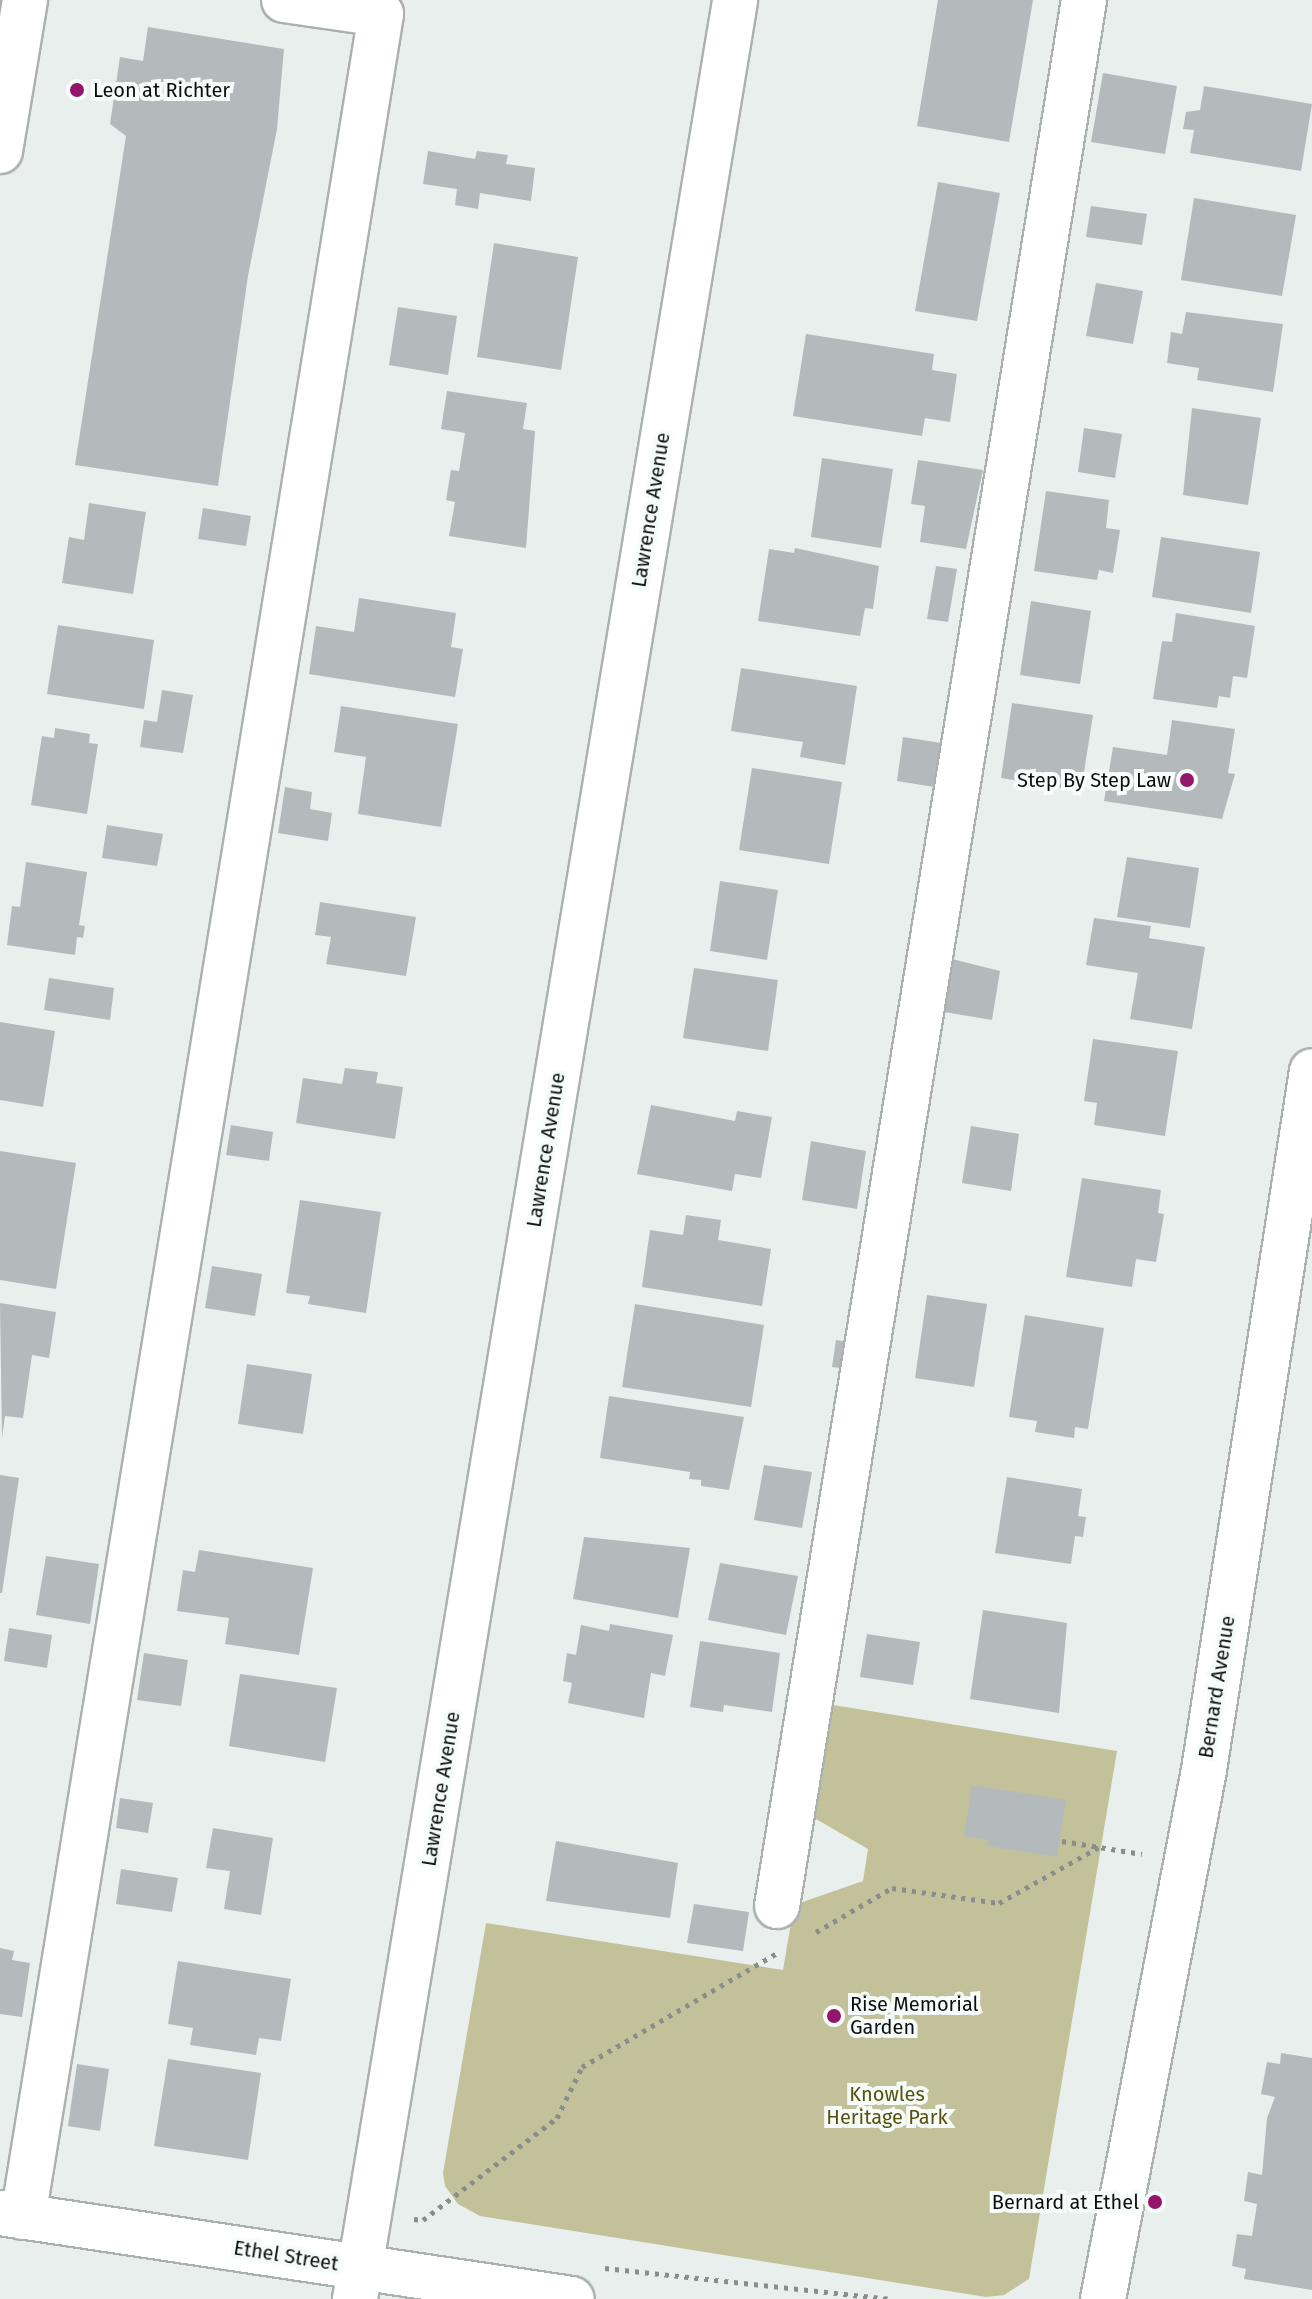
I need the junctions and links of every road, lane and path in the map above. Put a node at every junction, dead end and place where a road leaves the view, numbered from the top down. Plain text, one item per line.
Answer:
1 (25, 0) edge
2 (284, 0) edge
3 (735, 0) edge
4 (1084, 0) edge
5 (0, 151) edge
6 (1312, 1071) edge
7 (1062, 1841) dead end
8 (1099, 1847) junction
9 (1186, 1861) junction
10 (777, 1906) dead end
11 (809, 1935) dead end
12 (781, 1951) dead end
13 (370, 2211) junction
14 (12, 2215) edge
15 (357, 2283) edge
16 (572, 2299) edge
17 (1103, 2299) edge

1 - 5 street
2 - 14 street
3 - 13 street, Lawrence Avenue
4 - 10 street
6 - 9 street, Bernard Avenue
7 - 8 path
8 - 9 path
8 - 11 path
9 - 17 street, Bernard Avenue
12 - 13 path
13 - 15 street, Lawrence Avenue
14 - 15 street, Ethel Street
15 - 16 street, Ethel Street

